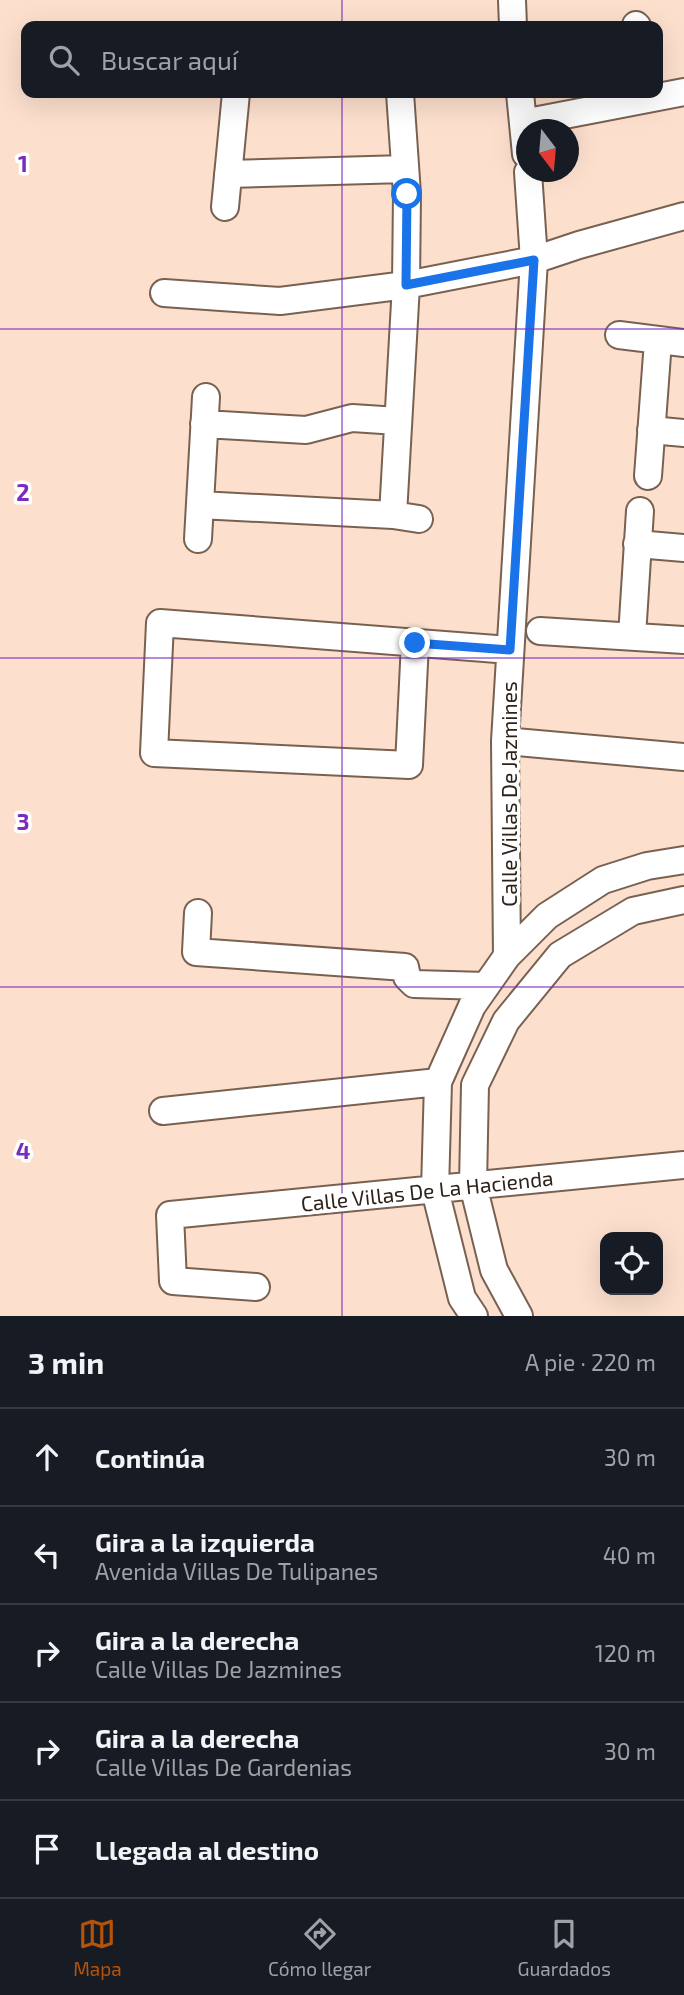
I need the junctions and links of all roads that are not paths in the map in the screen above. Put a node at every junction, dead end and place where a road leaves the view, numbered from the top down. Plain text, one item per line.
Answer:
1 (684, 92) edge
2 (663, 94) edge
3 (236, 98) edge
4 (400, 98) edge
5 (520, 98) edge
6 (634, 98) edge
7 (523, 119) edge
8 (541, 119) edge
9 (405, 169) junction
10 (228, 174) junction
11 (529, 182) edge
12 (225, 207) dead end
13 (684, 216) edge
14 (534, 260) junction
15 (406, 285) junction
16 (164, 293) dead end
17 (620, 335) dead end
18 (658, 341) junction
19 (684, 343) edge
20 (206, 397) dead end
21 (398, 421) junction
22 (204, 424) junction
23 (651, 430) junction
24 (684, 433) edge
25 (648, 476) dead end
26 (200, 505) junction
27 (640, 512) dead end
28 (393, 515) junction
29 (419, 519) dead end
30 (198, 539) dead end
31 (637, 544) junction
32 (684, 548) edge
33 (540, 631) dead end
34 (632, 636) junction
35 (684, 639) edge
36 (415, 643) junction
37 (510, 650) junction
38 (505, 741) junction
39 (684, 757) edge
40 (684, 860) edge
41 (684, 900) edge
42 (198, 913) dead end
43 (507, 956) junction
44 (486, 986) junction
45 (438, 1082) junction
46 (163, 1111) dead end
47 (684, 1165) edge
48 (472, 1185) junction
49 (435, 1190) junction
50 (256, 1287) dead end
51 (474, 1316) edge
52 (519, 1316) edge

1 - 2 street
3 - 10 street
4 - 9 street
5 - 7 street
6 - 8 street
9 - 10 street
9 - 15 street
10 - 12 street
11 - 14 street, Calle Villas De Jazmines
13 - 14 street
14 - 15 street
14 - 37 street, Calle Villas De Jazmines
15 - 16 street
15 - 21 street
17 - 18 street
18 - 19 street
18 - 23 street
20 - 22 street
21 - 22 street
21 - 28 street
22 - 26 street
23 - 24 street
23 - 25 street
26 - 28 street
26 - 30 street
27 - 31 street
28 - 29 street
31 - 32 street
31 - 34 street
33 - 34 street
34 - 35 street
36 - 36 street
36 - 37 street
37 - 38 street, Calle Villas De Jazmines
38 - 39 street
38 - 43 street, Calle Villas De Jazmines
40 - 43 street
41 - 48 street
42 - 44 street
43 - 44 street
44 - 45 street
45 - 46 street
45 - 49 street
47 - 48 street, Calle Villas De La Hacienda
48 - 49 street, Calle Villas De La Hacienda
48 - 52 street
49 - 50 street, Calle Villas De La Hacienda
49 - 51 street

